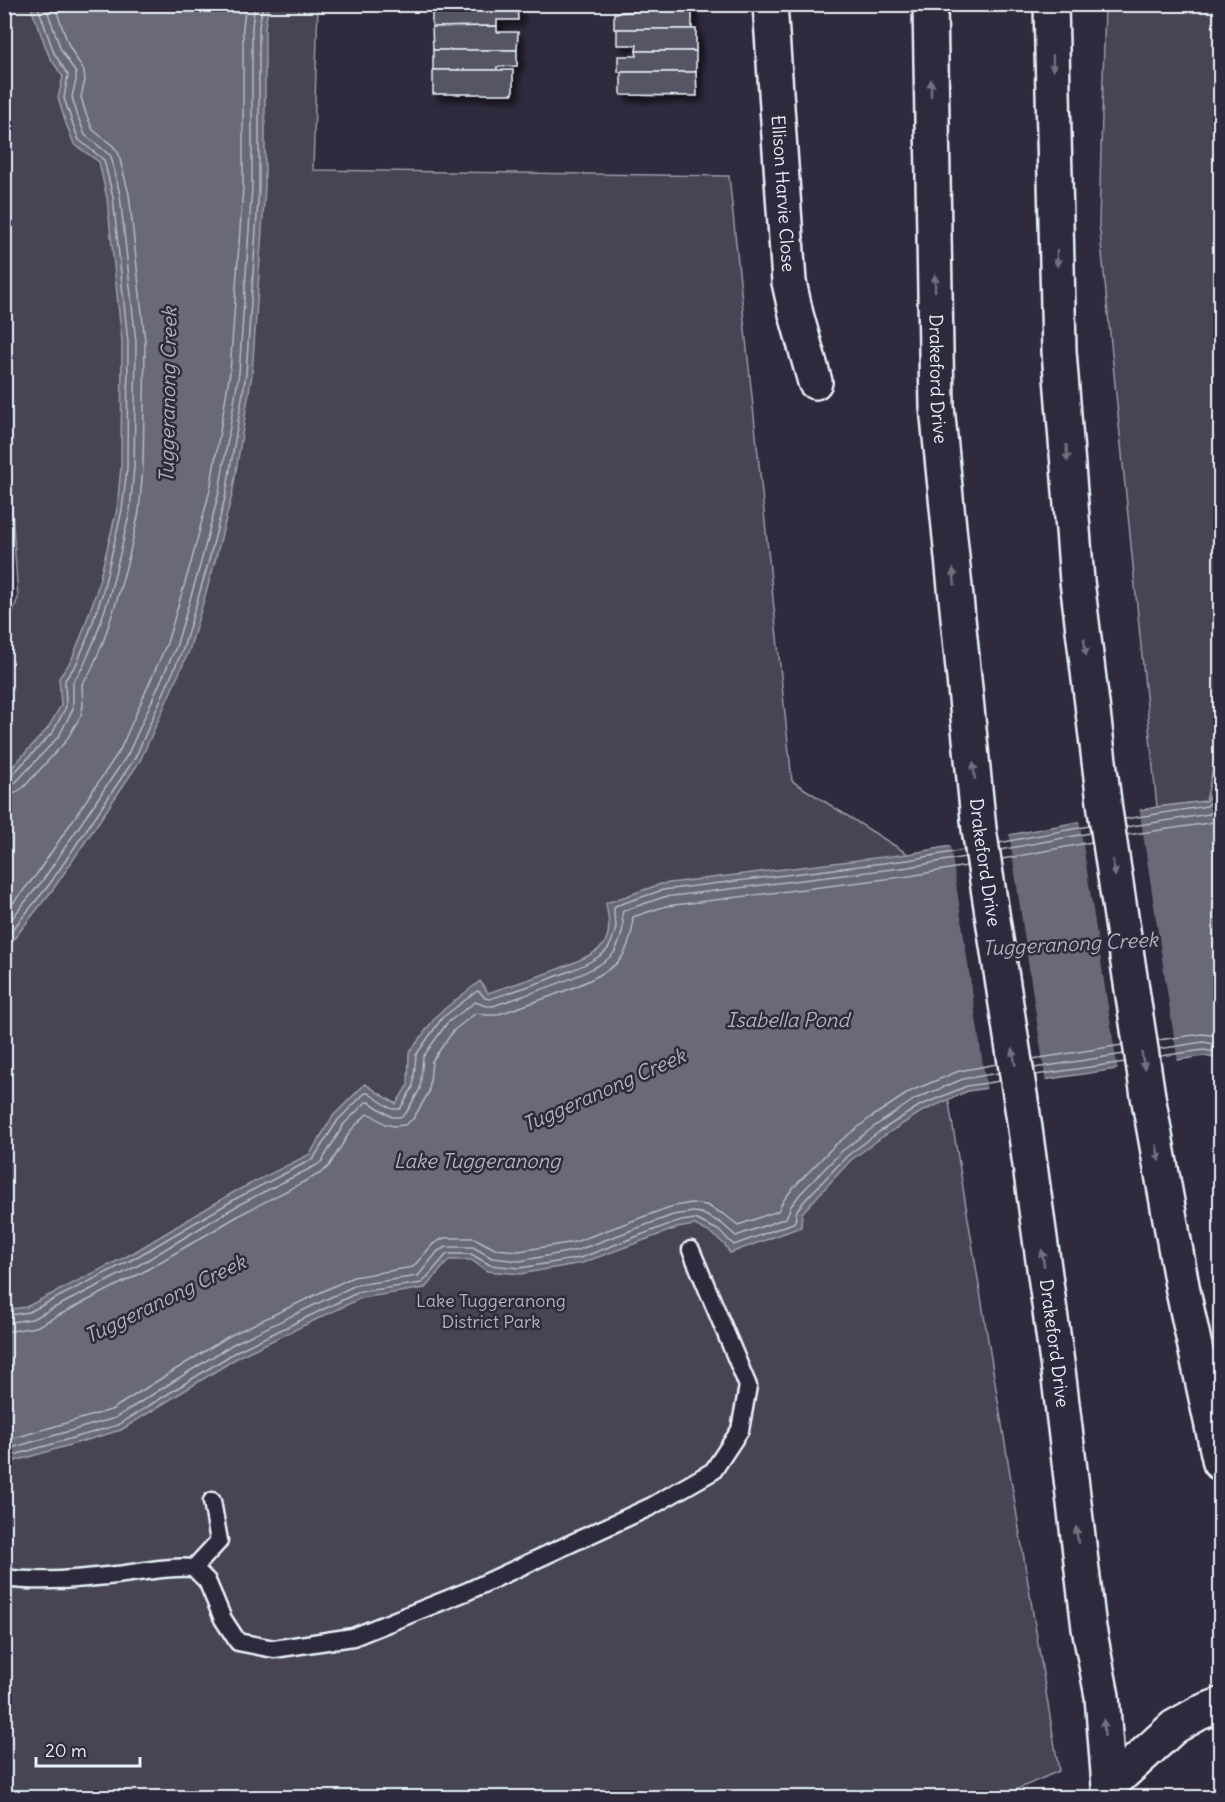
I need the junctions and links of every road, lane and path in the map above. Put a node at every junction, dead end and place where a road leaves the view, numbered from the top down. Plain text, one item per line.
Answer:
1 (770, 4) edge
2 (930, 4) edge
3 (1051, 4) edge
4 (815, 382) dead end
5 (691, 1250) dead end
6 (1221, 1464) edge
7 (212, 1501) dead end
8 (194, 1568) junction
9 (4, 1578) edge
10 (1221, 1705) edge
11 (1107, 1793) edge

1 - 4 main road, Ellison Harvie Close
11 -> 2 main road, Drakeford Drive
3 -> 6 main road
5 - 8 lane
7 - 8 lane
8 - 9 lane
10 - 11 main road

